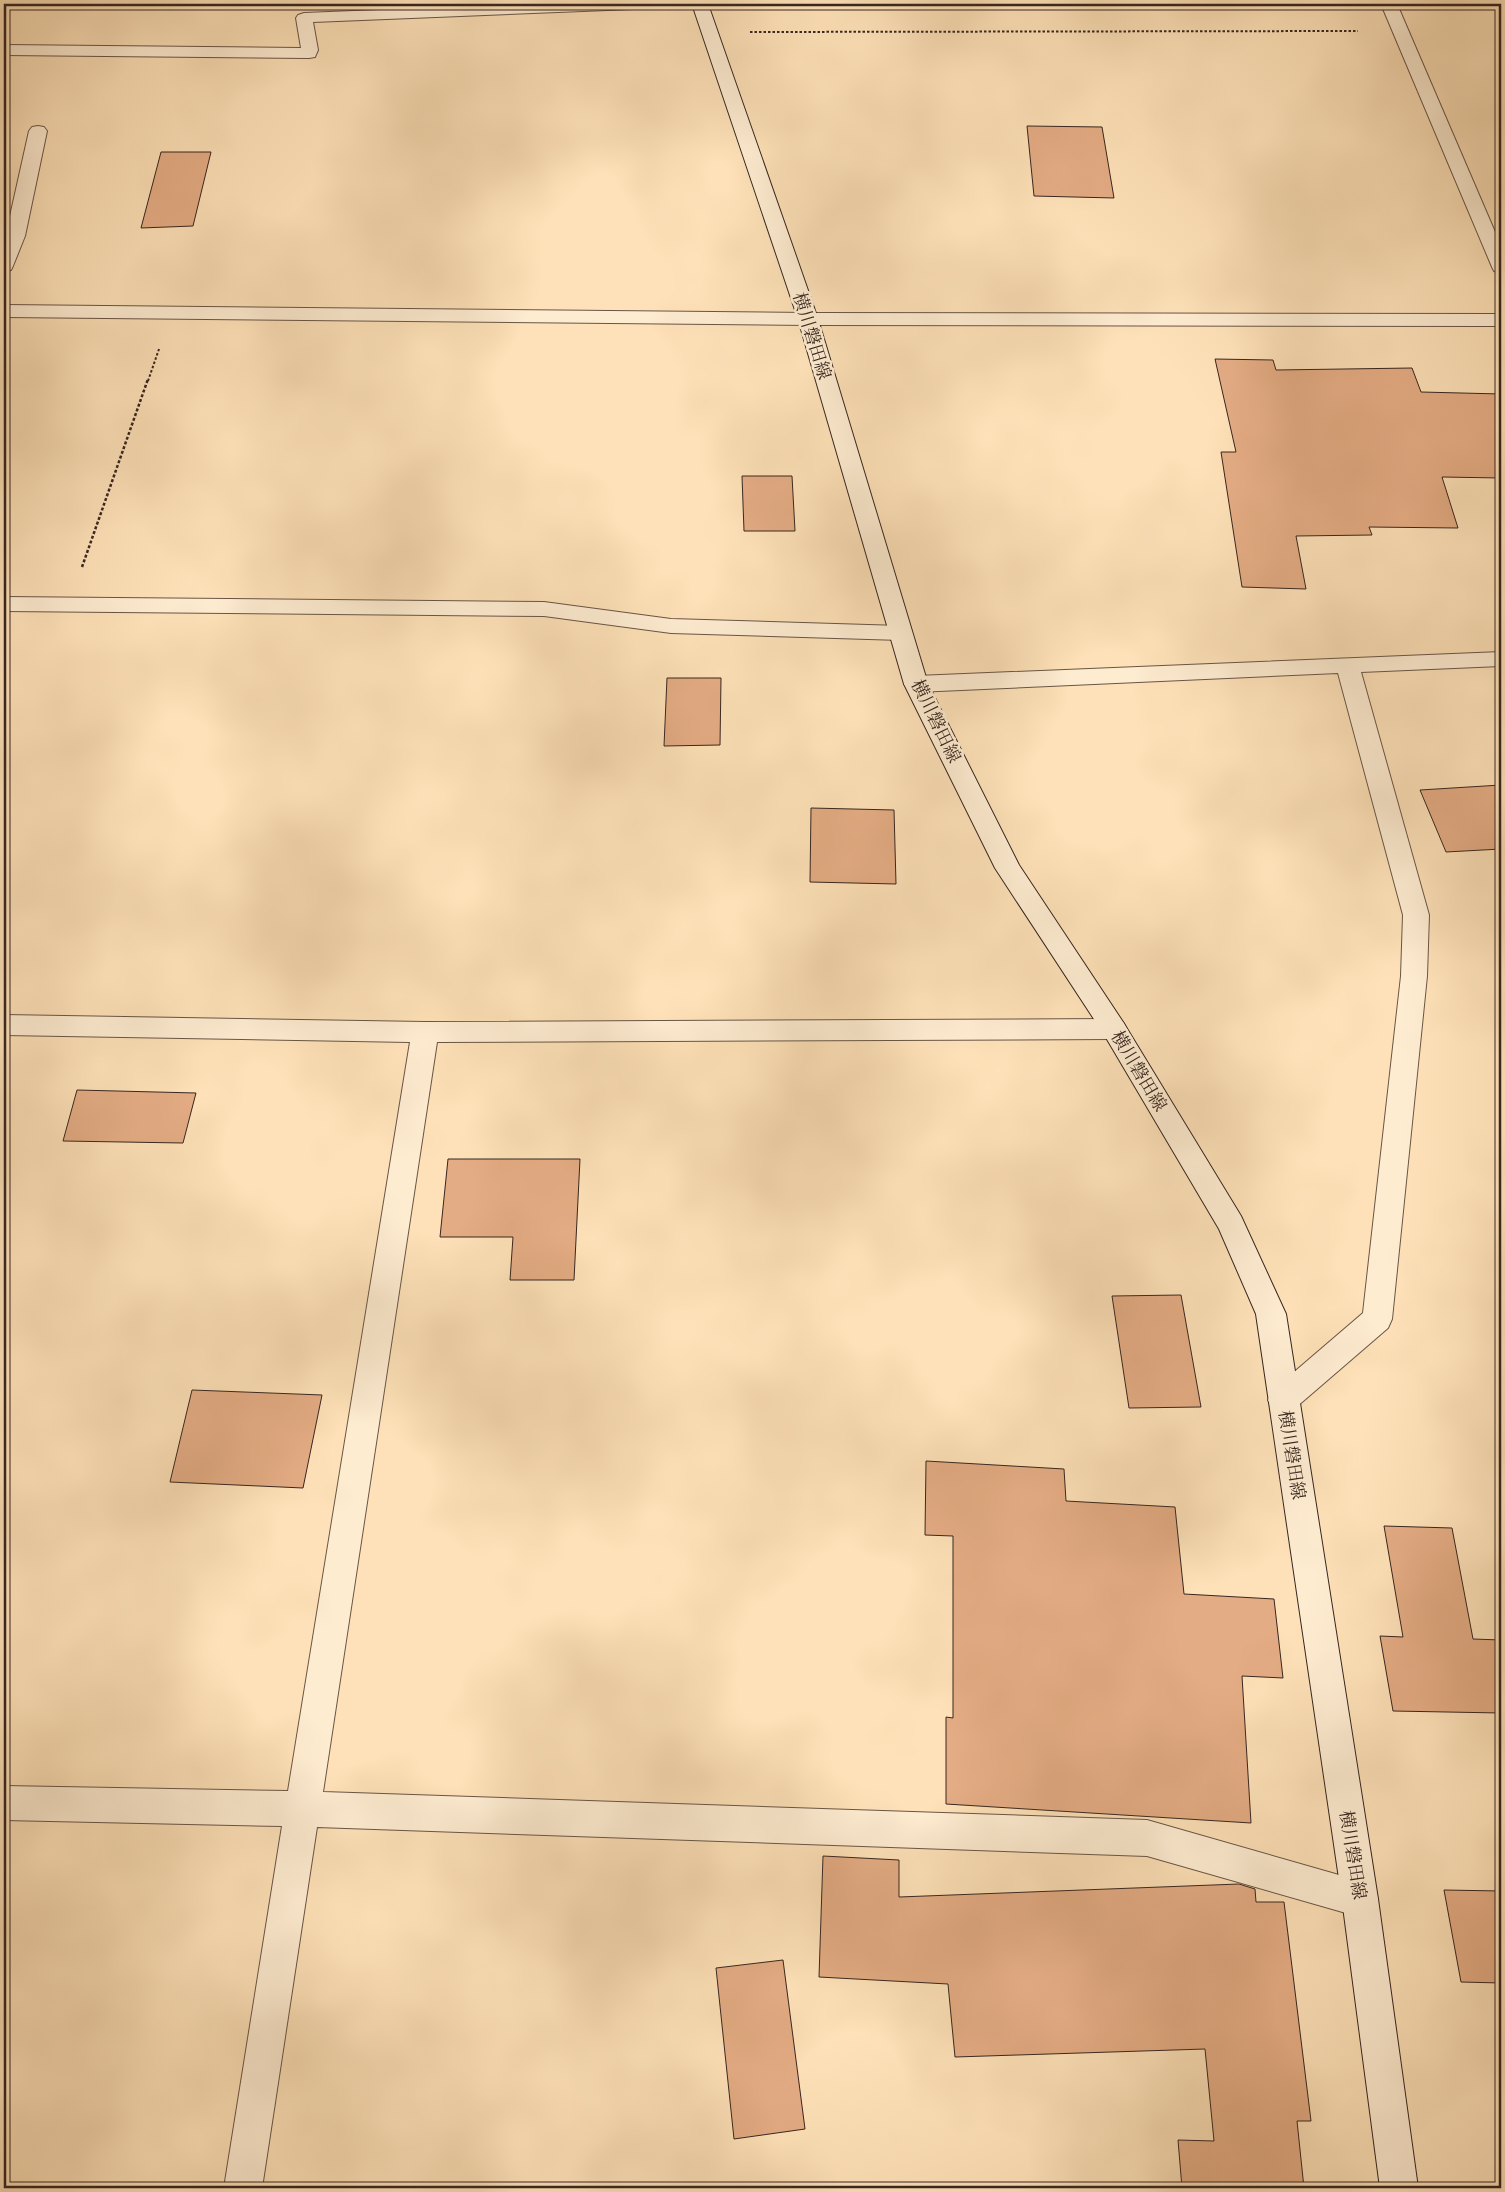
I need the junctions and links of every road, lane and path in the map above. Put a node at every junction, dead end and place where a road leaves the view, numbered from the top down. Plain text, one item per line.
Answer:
1 (634, 4) edge
2 (700, 4) edge
3 (1389, 4) edge
4 (1401, 30) junction
5 (709, 32) junction
6 (4, 50) edge
7 (38, 131) dead end
8 (4, 266) edge
9 (1501, 266) edge
10 (4, 311) edge
11 (171, 313) junction
12 (808, 319) junction
13 (1501, 320) edge
14 (4, 604) edge
15 (69, 604) junction
16 (901, 633) junction
17 (1501, 659) edge
18 (1348, 666) junction
19 (916, 684) junction
20 (4, 1025) edge
21 (1114, 1029) junction
22 (425, 1032) junction
23 (1284, 1400) junction
24 (4, 1803) edge
25 (302, 1809) junction
26 (1360, 1899) junction
27 (243, 2188) edge
28 (1399, 2188) edge

1 - 6 street
2 - 5 street, 横川磐田線
3 - 4 street
4 - 5 path
4 - 9 street
5 - 12 street, 横川磐田線
7 - 8 street
10 - 11 street
11 - 12 street
11 - 15 path
12 - 13 street
12 - 16 street, 横川磐田線
14 - 15 street
15 - 16 street
16 - 19 street, 横川磐田線
17 - 18 street
18 - 19 street
18 - 23 street
19 - 21 street, 横川磐田線
20 - 22 street
21 - 22 street
21 - 23 street, 横川磐田線
22 - 25 street
23 - 26 street, 横川磐田線
24 - 25 street
25 - 26 street
25 - 27 street
26 - 28 street, 横川磐田線

